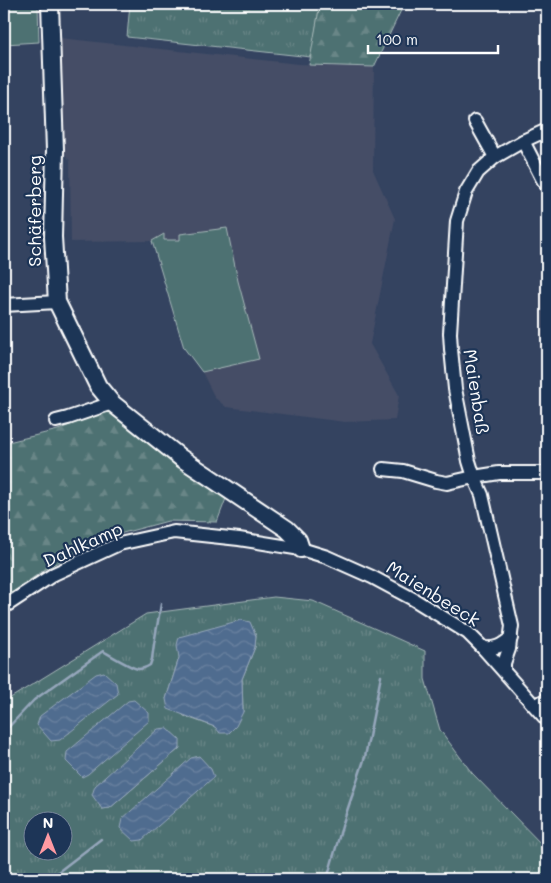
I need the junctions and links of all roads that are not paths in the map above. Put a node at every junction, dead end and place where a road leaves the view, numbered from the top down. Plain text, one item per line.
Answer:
1 (50, 4) edge
2 (475, 121) dead end
3 (547, 130) edge
4 (523, 141) junction
5 (495, 157) junction
6 (547, 186) edge
7 (57, 302) junction
8 (4, 305) edge
9 (112, 403) junction
10 (56, 421) dead end
11 (383, 469) dead end
12 (547, 473) edge
13 (474, 477) junction
14 (301, 550) junction
15 (4, 607) edge
16 (511, 638) junction
17 (483, 648) junction
18 (504, 671) junction
19 (547, 699) edge
20 (536, 706) junction
21 (547, 720) edge

1 - 7 main road, Schäferberg
2 - 5 street
3 - 4 street, Maienbaß
4 - 5 street, Maienbaß
4 - 6 street
5 - 13 street, Maienbaß
7 - 8 street
7 - 9 main road, Schäferberg
9 - 10 street
9 - 14 main road, Schäferberg
11 - 13 street
12 - 13 street
13 - 16 street, Maienbaß
14 - 15 street, Dahlkamp
14 - 17 street, Maienbeeck
16 - 17 street
16 - 18 street, Maienbaß
17 - 18 street, Maienbeeck
18 - 20 street, Maienbeeck
19 - 20 street
20 - 21 street, Maienbeeck

